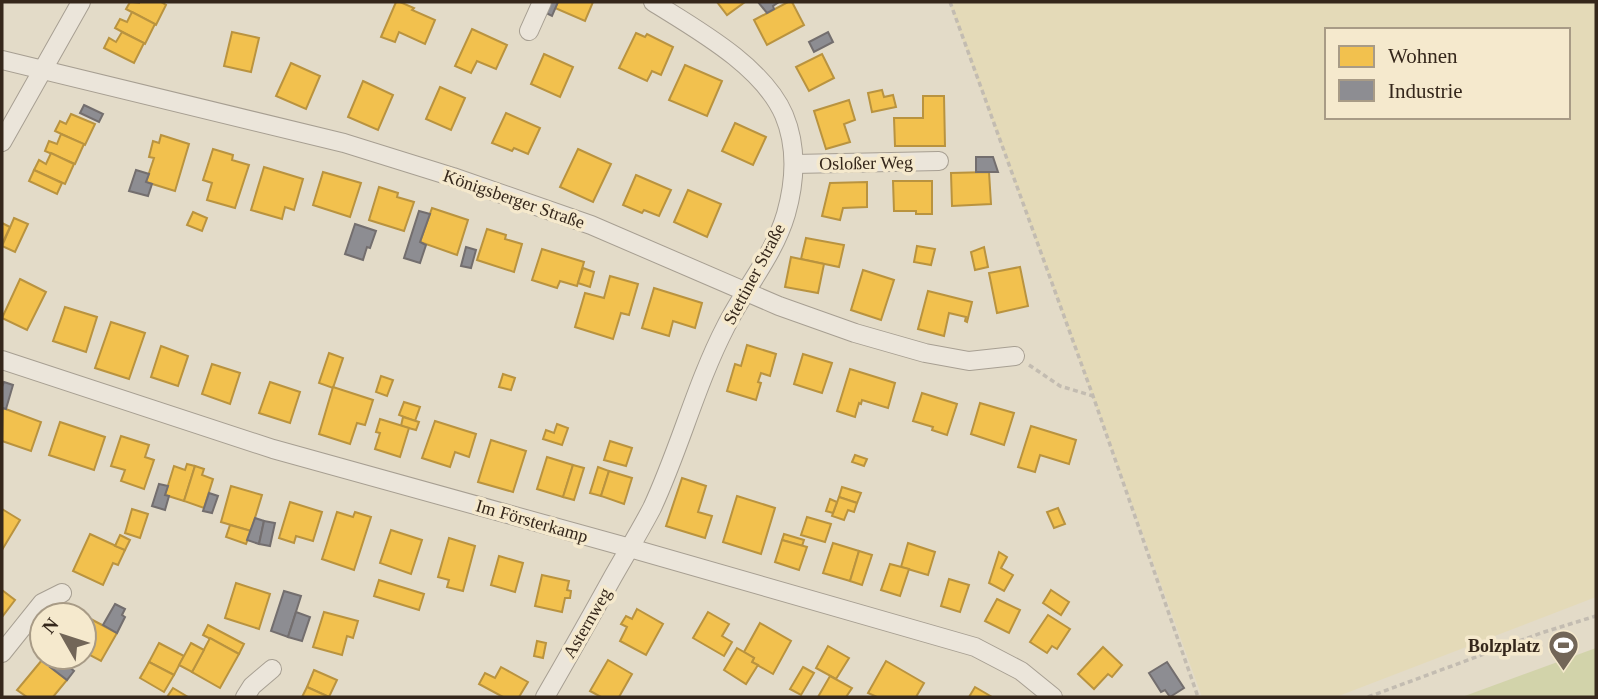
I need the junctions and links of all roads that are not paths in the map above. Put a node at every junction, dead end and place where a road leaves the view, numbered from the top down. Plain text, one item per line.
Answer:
1 (81, 2) edge
2 (542, 2) edge
3 (653, 2) edge
4 (529, 31) dead end
5 (2, 60) edge
6 (43, 70) junction
7 (2, 142) edge
8 (939, 161) dead end
9 (793, 164) junction
10 (746, 290) junction
11 (1016, 356) road end
12 (2, 360) edge
13 (630, 548) junction
14 (62, 593) dead end
15 (2, 653) edge
16 (272, 669) dead end
17 (245, 697) edge
18 (545, 697) edge
19 (1053, 697) edge

1 - 6 street
2 - 4 street
3 - 9 street, Stettiner Straße
5 - 6 street, Königsberger Straße
6 - 7 street
6 - 10 street, Königsberger Straße
8 - 9 street, Osloßer Weg
9 - 10 street, Stettiner Straße
10 - 11 street, Königsberger Straße
10 - 13 street, Stettiner Straße
12 - 13 street, Im Försterkamp
13 - 18 street, Asternweg
13 - 19 street, Im Försterkamp
14 - 15 street
16 - 17 street

